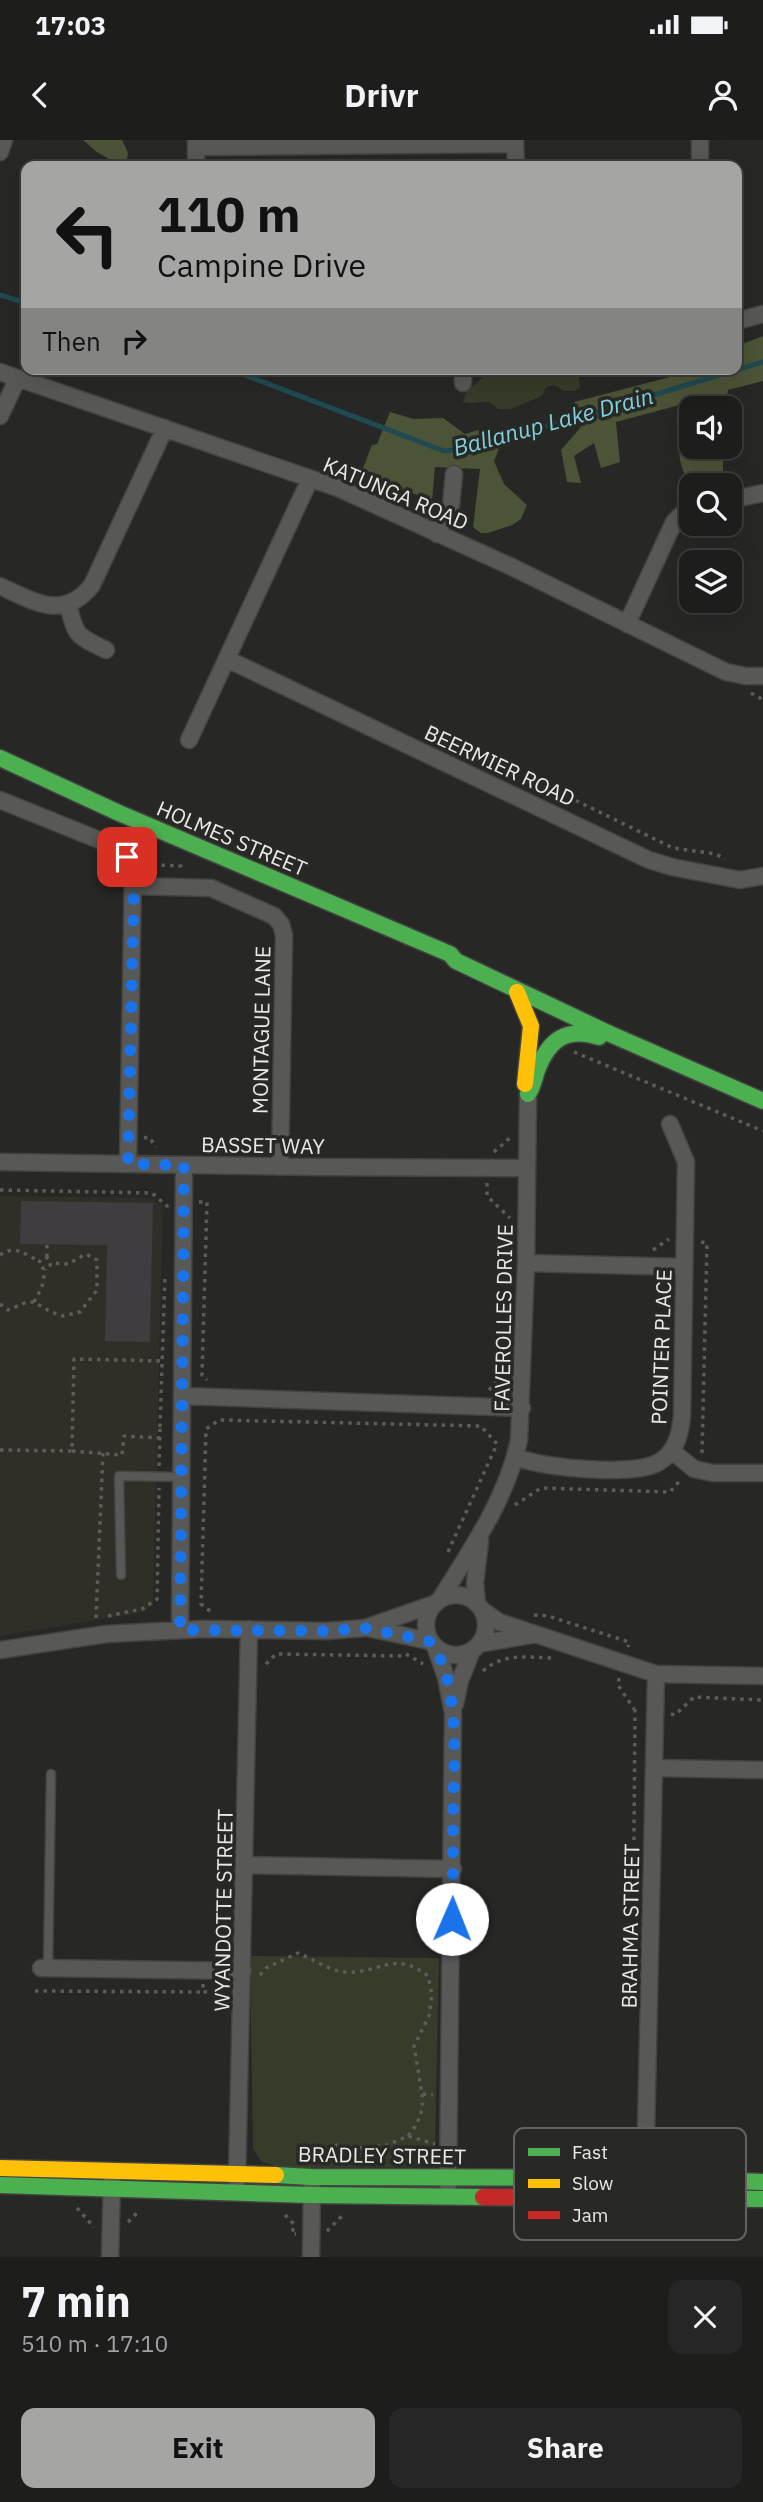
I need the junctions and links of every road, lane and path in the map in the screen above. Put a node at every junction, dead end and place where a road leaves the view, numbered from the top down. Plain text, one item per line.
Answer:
1 (4, 140) edge
2 (700, 140) edge
3 (515, 142) edge
4 (196, 143) edge
5 (0, 152) edge
6 (196, 161) edge
7 (516, 161) edge
8 (700, 161) edge
9 (763, 314) edge
10 (742, 320) edge
11 (0, 372) edge
12 (18, 378) junction
13 (0, 416) edge
14 (165, 428) junction
15 (454, 474) dead end
16 (310, 479) junction
17 (763, 494) edge
18 (742, 498) edge
19 (679, 517) edge
20 (438, 534) junction
21 (0, 586) edge
22 (68, 604) junction
23 (627, 624) junction
24 (106, 650) dead end
25 (227, 659) junction
26 (763, 676) edge
27 (189, 740) dead end
28 (0, 758) edge
29 (0, 800) edge
30 (528, 801) junction
31 (127, 857) junction
32 (728, 860) dead end
33 (763, 876) edge
34 (181, 880) dead end
35 (134, 886) junction
36 (450, 954) junction
37 (517, 992) junction
38 (555, 1042) junction
39 (731, 1087) junction
40 (763, 1091) edge
41 (528, 1094) junction
42 (763, 1101) edge
43 (670, 1124) dead end
44 (763, 1131) edge
45 (512, 1136) dead end
46 (129, 1138) junction
47 (157, 1148) dead end
48 (0, 1162) edge
49 (128, 1164) junction
50 (184, 1165) junction
51 (280, 1167) junction
52 (488, 1168) junction
53 (526, 1168) junction
54 (0, 1190) edge
55 (162, 1201) junction
56 (184, 1202) junction
57 (166, 1219) dead end
58 (526, 1223) junction
59 (685, 1240) junction
60 (47, 1245) dead end
61 (648, 1254) dead end
62 (0, 1255) edge
63 (47, 1258) junction
64 (40, 1262) junction
65 (51, 1263) junction
66 (526, 1263) junction
67 (684, 1267) junction
68 (45, 1269) junction
69 (165, 1270) dead end
70 (34, 1302) junction
71 (0, 1304) edge
72 (505, 1360) dead end
73 (162, 1361) junction
74 (182, 1396) junction
75 (220, 1397) junction
76 (483, 1407) junction
77 (522, 1408) junction
78 (219, 1420) junction
79 (481, 1426) junction
80 (160, 1427) dead end
81 (160, 1438) dead end
82 (0, 1450) edge
83 (72, 1451) junction
84 (672, 1451) junction
85 (103, 1453) junction
86 (516, 1457) junction
87 (692, 1467) junction
88 (763, 1473) edge
89 (182, 1477) junction
90 (499, 1499) junction
91 (480, 1535) junction
92 (461, 1566) junction
93 (121, 1575) dead end
94 (437, 1601) junction
95 (479, 1606) junction
96 (210, 1611) dead end
97 (534, 1615) dead end
98 (96, 1618) dead end
99 (365, 1628) junction
100 (249, 1629) junction
101 (180, 1630) junction
102 (536, 1634) junction
103 (433, 1645) junction
104 (476, 1647) junction
105 (0, 1650) edge
106 (553, 1658) dead end
107 (623, 1663) junction
108 (656, 1674) junction
109 (479, 1675) dead end
110 (763, 1676) edge
111 (635, 1709) dead end
112 (453, 1713) junction
113 (654, 1769) junction
114 (763, 1770) edge
115 (51, 1774) dead end
116 (244, 1865) junction
117 (453, 1869) junction
118 (44, 1968) joint
119 (243, 1970) junction
120 (258, 1977) dead end
121 (35, 1991) dead end
122 (203, 1992) dead end
123 (422, 2095) junction
124 (448, 2095) junction
125 (646, 2128) edge
126 (408, 2136) junction
127 (447, 2146) junction
128 (307, 2159) dead end
129 (0, 2168) edge
130 (112, 2170) junction
131 (237, 2172) junction
132 (312, 2176) junction
133 (448, 2177) junction
134 (514, 2177) edge
135 (0, 2185) edge
136 (111, 2190) junction
137 (237, 2191) junction
138 (312, 2195) junction
139 (448, 2195) junction
140 (514, 2196) edge
141 (74, 2205) dead end
142 (110, 2232) junction
143 (110, 2257) edge
144 (311, 2257) edge

1 - 5 street
2 - 8 street
3 - 4 street
3 - 7 street
4 - 6 street
9 - 10 street
11 - 12 street, KATUNGA ROAD
12 - 13 street
12 - 14 street, KATUNGA ROAD
14 - 16 street, KATUNGA ROAD
14 - 22 street
15 - 20 street
16 - 20 street, KATUNGA ROAD
16 - 25 street
17 - 18 street
19 - 23 street
20 - 23 street, KATUNGA ROAD
21 - 22 street
22 - 24 street
23 - 26 street, KATUNGA ROAD
25 - 27 street
25 - 30 street, BEERMIER ROAD
28 - 36 main road, HOLMES STREET
29 - 31 street
30 - 32 path
30 - 33 street, BEERMIER ROAD
31 - 34 path
31 - 35 street
35 - 46 street
35 - 51 street, MONTAGUE LANE
36 - 37 main road, HOLMES STREET
36 - 40 main road, HOLMES STREET
37 - 39 main road, HOLMES STREET
37 - 41 main road
38 - 39 main road
38 - 41 main road
38 - 44 path
39 - 42 main road, HOLMES STREET
41 - 53 street, FAVEROLLES DRIVE
43 - 59 street, POINTER PLACE
45 - 52 path
46 - 47 path
46 - 49 street
48 - 49 street, BASSET WAY
49 - 50 street, BASSET WAY
50 - 51 street, BASSET WAY
50 - 56 street
51 - 52 street, BASSET WAY
52 - 53 street, BASSET WAY
52 - 58 path
53 - 58 street, FAVEROLLES DRIVE
54 - 55 path
55 - 56 path
55 - 57 path
56 - 74 street
56 - 75 path
58 - 66 street, FAVEROLLES DRIVE
59 - 61 path
59 - 67 street, POINTER PLACE
59 - 87 path
60 - 63 path
62 - 64 path
63 - 64 path
63 - 65 path
64 - 68 path
65 - 68 path
65 - 70 path
66 - 67 street
66 - 77 street, FAVEROLLES DRIVE
67 - 84 street, POINTER PLACE
68 - 70 path
69 - 73 path
70 - 71 path
72 - 76 path
73 - 80 path
73 - 83 path
74 - 75 street
74 - 89 street
75 - 76 street
75 - 78 path
76 - 77 street
76 - 79 path
77 - 86 street, FAVEROLLES DRIVE
78 - 79 path
78 - 96 path
79 - 92 path
81 - 85 path
82 - 83 path
83 - 85 path
84 - 86 street, POINTER PLACE
84 - 87 street
85 - 98 path
86 - 90 street, FAVEROLLES DRIVE
87 - 88 street
87 - 90 path
89 - 93 lane
89 - 101 street
90 - 91 street, FAVEROLLES DRIVE
91 - 92 street, FAVEROLLES DRIVE
91 - 95 street, FAVEROLLES DRIVE
92 - 94 street, FAVEROLLES DRIVE
94 - 95 street
94 - 99 street
94 - 103 street
95 - 102 street
95 - 104 street
97 - 107 path
99 - 100 street
99 - 103 street
100 - 101 street
100 - 116 street, WYANDOTTE STREET
101 - 105 street
102 - 104 street
102 - 107 street
103 - 104 street
103 - 112 street
104 - 112 street
106 - 109 path
107 - 108 street
107 - 111 path
108 - 110 street
108 - 113 street, BRAHMA STREET
112 - 117 street
113 - 114 street
113 - 125 street, BRAHMA STREET
115 - 118 lane
116 - 117 street
116 - 119 street, WYANDOTTE STREET
117 - 124 street
118 - 119 street
119 - 131 street, WYANDOTTE STREET
120 - 123 path
121 - 122 path
123 - 124 path
123 - 126 path
124 - 127 street
126 - 127 path
126 - 128 path
127 - 133 street
129 - 130 main road, BRADLEY STREET
130 - 131 main road, BRADLEY STREET
130 - 136 street
131 - 132 main road, BRADLEY STREET
131 - 137 street, WYANDOTTE STREET
132 - 133 main road, BRADLEY STREET
132 - 138 street
133 - 134 main road, BRADLEY STREET
133 - 139 street
135 - 136 main road, BRADLEY STREET
136 - 137 main road, BRADLEY STREET
136 - 142 street
137 - 138 main road, BRADLEY STREET
138 - 139 main road, BRADLEY STREET
138 - 144 street
139 - 140 main road, BRADLEY STREET
141 - 142 path
142 - 143 street

